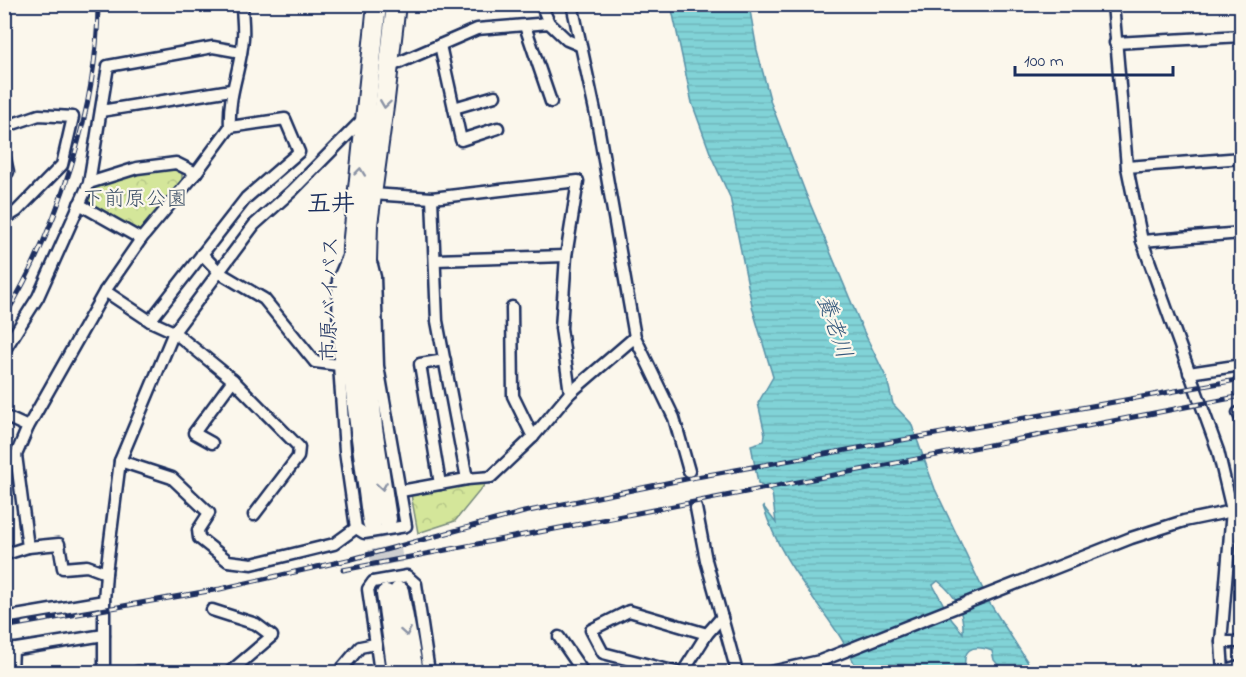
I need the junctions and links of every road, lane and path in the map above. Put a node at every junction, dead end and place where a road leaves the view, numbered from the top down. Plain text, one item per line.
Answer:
1 (242, 4) edge
2 (377, 4) edge
3 (396, 4) edge
4 (541, 4) edge
5 (572, 4) edge
6 (1113, 4) edge
7 (549, 23) junction
8 (525, 26) junction
9 (1242, 36) edge
10 (1115, 43) junction
11 (440, 45) junction
12 (579, 45) junction
13 (241, 52) junction
14 (389, 67) junction
15 (231, 90) junction
16 (495, 96) dead end
17 (551, 102) dead end
18 (454, 108) junction
19 (101, 111) junction
20 (365, 117) junction
21 (230, 127) junction
22 (4, 128) edge
23 (498, 128) dead end
24 (4, 154) edge
25 (1242, 158) edge
26 (1126, 167) junction
27 (8, 172) dead end
28 (196, 173) junction
29 (89, 183) junction
30 (372, 194) junction
31 (432, 198) junction
32 (79, 204) junction
33 (4, 219) edge
34 (1242, 233) edge
35 (141, 239) junction
36 (1142, 241) junction
37 (359, 247) junction
38 (202, 254) junction
39 (566, 256) junction
40 (435, 260) junction
41 (220, 273) junction
42 (105, 291) junction
43 (512, 306) dead end
44 (150, 321) junction
45 (174, 332) junction
46 (635, 337) junction
47 (4, 351) edge
48 (445, 360) junction
49 (339, 365) junction
50 (1242, 365) edge
51 (1189, 373) junction
52 (233, 380) junction
53 (570, 393) junction
54 (1242, 412) edge
55 (4, 416) edge
56 (1242, 422) edge
57 (28, 427) junction
58 (533, 437) junction
59 (212, 443) dead end
60 (15, 455) junction
61 (120, 461) junction
62 (4, 463) edge
63 (689, 471) dead end
64 (467, 479) junction
65 (440, 484) junction
66 (401, 491) junction
67 (696, 508) dead end
68 (1237, 509) edge
69 (254, 515) dead end
70 (372, 523) junction
71 (28, 547) junction
72 (4, 553) edge
73 (106, 573) junction
74 (104, 600) junction
75 (212, 610) dead end
76 (722, 617) junction
77 (4, 618) edge
78 (707, 634) junction
79 (104, 635) junction
80 (559, 637) dead end
81 (1221, 642) junction
82 (1242, 642) edge
83 (375, 644) junction
84 (9, 650) edge
85 (1242, 665) edge
86 (822, 667) edge
87 (12, 672) edge
88 (104, 672) edge
89 (230, 672) edge
90 (339, 672) edge
91 (380, 672) edge
92 (397, 672) edge
93 (414, 672) edge
94 (429, 672) edge
95 (583, 672) edge
96 (676, 672) edge
97 (683, 672) edge
98 (737, 672) edge
99 (771, 672) edge
100 (1223, 672) edge

1 - 13 street
2 - 20 highway, 市原バイパス
3 - 14 highway, 市原バイパス
4 - 7 street
5 - 12 street
6 - 10 street
7 - 8 street
7 - 12 street
8 - 11 street
8 - 17 street
9 - 10 street
10 - 26 street
11 - 14 street
11 - 18 street
12 - 46 street
13 - 15 street
13 - 19 street
14 -> 30 highway, 市原バイパス
15 - 19 street
15 - 21 street
16 - 18 street
18 - 23 street
19 - 29 street
37 -> 20 highway, 市原バイパス
20 - 41 street
21 - 28 street
21 - 38 street
22 - 33 street
24 - 27 street
25 - 26 street
26 - 36 street
28 - 29 street
28 - 35 street
29 - 32 street
30 - 31 street
30 - 37 highway, 市原バイパス
31 - 39 street
31 - 40 street
32 - 35 street
32 - 47 street
34 - 36 street
35 - 42 street
36 - 51 street
37 - 49 street
37 - 66 street
37 - 70 highway, 市原バイパス
38 - 41 street
38 - 44 street
39 - 40 street
39 - 53 street
40 - 48 street
41 - 45 street
41 - 49 street
42 - 44 street
42 - 57 street
43 - 58 street
44 - 45 street
45 - 52 street
45 - 61 street
46 - 53 street
46 - 63 street
48 - 64 street
48 - 65 street
49 - 70 street
50 - 51 street
51 - 68 street
52 - 59 street
52 - 69 street
53 - 58 street
54 - 56 street
55 - 57 street
57 - 60 street
58 - 64 street
60 - 62 street
60 - 71 street
61 - 70 street
61 - 73 street
64 - 65 street
65 - 66 street
66 - 70 street
67 - 76 street
68 - 81 street
68 - 86 street
71 - 72 street
71 - 73 street
73 - 74 street
74 - 77 street
74 - 79 street
75 - 89 street
76 - 78 street
76 - 98 street
78 - 96 street
78 - 97 street
79 - 84 street
79 - 88 street
80 - 95 street
81 - 82 street
81 - 100 street
83 - 90 street
83 - 91 street
83 - 94 street
84 - 87 street
85 - 100 street
86 - 99 street
92 -> 93 highway

